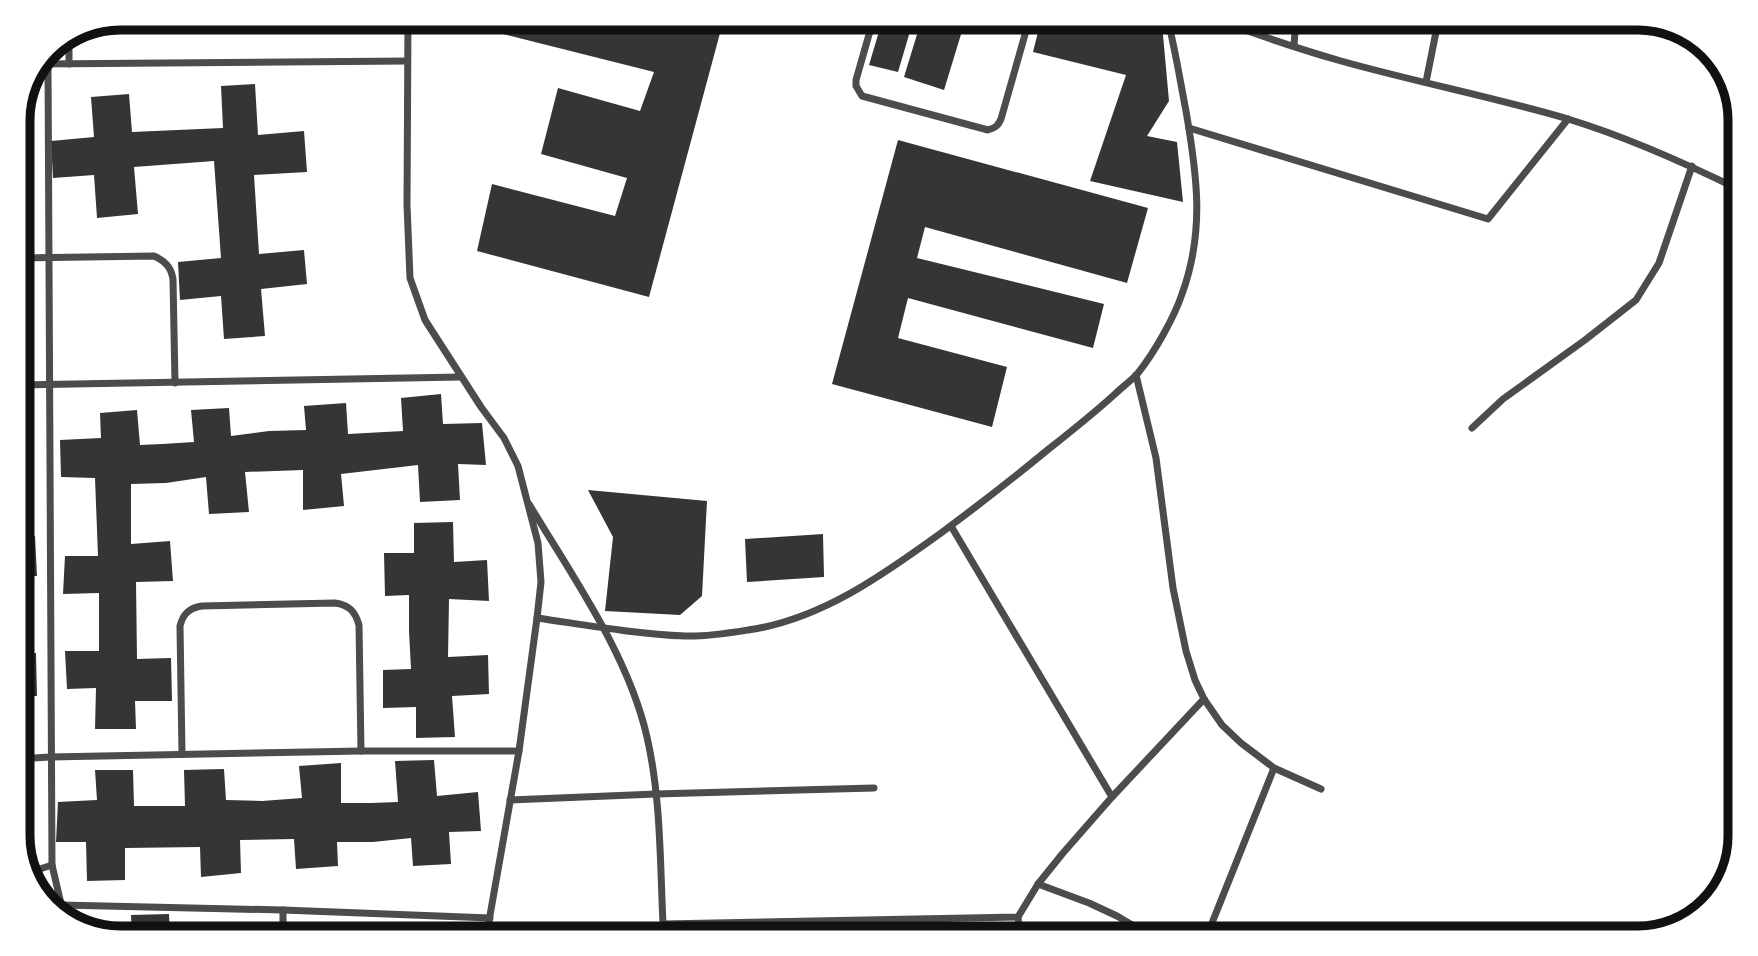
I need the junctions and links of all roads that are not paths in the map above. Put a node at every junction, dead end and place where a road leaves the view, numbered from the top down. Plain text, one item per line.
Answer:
1 (408, 30) edge
2 (871, 30) edge
3 (1027, 30) edge
4 (1169, 30) edge
5 (1245, 30) edge
6 (1295, 30) edge
7 (1437, 30) edge
8 (69, 46) edge
9 (1294, 46) junction
10 (407, 61) junction
11 (50, 64) edge
12 (69, 64) junction
13 (44, 72) edge
14 (1426, 82) junction
15 (1568, 120) junction
16 (1189, 128) junction
17 (1692, 166) junction
18 (1728, 184) edge
19 (30, 258) edge
20 (49, 258) junction
21 (1136, 375) junction
22 (461, 377) junction
23 (175, 383) junction
24 (30, 385) edge
25 (49, 385) junction
26 (1472, 428) dead end
27 (529, 504) junction
28 (951, 526) junction
29 (537, 618) junction
30 (604, 628) junction
31 (1204, 699) junction
32 (361, 751) junction
33 (519, 751) junction
34 (182, 754) junction
35 (50, 757) junction
36 (30, 758) edge
37 (1274, 768) junction
38 (874, 788) dead end
39 (1321, 789) dead end
40 (656, 794) junction
41 (1112, 797) junction
42 (510, 800) junction
43 (52, 864) junction
44 (37, 870) edge
45 (1038, 884) junction
46 (61, 905) joint
47 (283, 910) junction
48 (1018, 917) junction
49 (490, 918) junction
50 (283, 926) edge
51 (488, 926) edge
52 (1019, 926) edge
53 (1133, 926) edge
54 (1211, 926) edge

1 - 10 street
2 - 3 street
4 - 16 street
5 - 9 street
6 - 9 street
7 - 14 street
8 - 12 street
9 - 14 street
10 - 12 street
10 - 22 street
11 - 12 street
13 - 20 street
14 - 15 street
15 - 16 street
15 - 17 street
16 - 21 street
17 - 18 street
17 - 26 street
19 - 20 street
20 - 23 street
20 - 25 street
21 - 28 street
21 - 31 street
22 - 23 street
22 - 27 street
23 - 25 street
24 - 25 street
25 - 35 street
27 - 29 street
27 - 30 street
28 - 30 street
28 - 41 street
29 - 30 street
29 - 33 street
30 - 40 street
31 - 37 street
31 - 41 street
32 - 33 street
32 - 34 street
32 - 34 street
33 - 42 street
34 - 35 street
35 - 36 street
35 - 43 street
37 - 39 street
37 - 54 street
38 - 40 street
40 - 42 street
40 - 48 street
41 - 45 street
42 - 49 street
43 - 44 street
43 - 46 street
45 - 48 street
45 - 53 street
46 - 47 street
47 - 49 street
47 - 50 street
48 - 52 street
49 - 51 street

